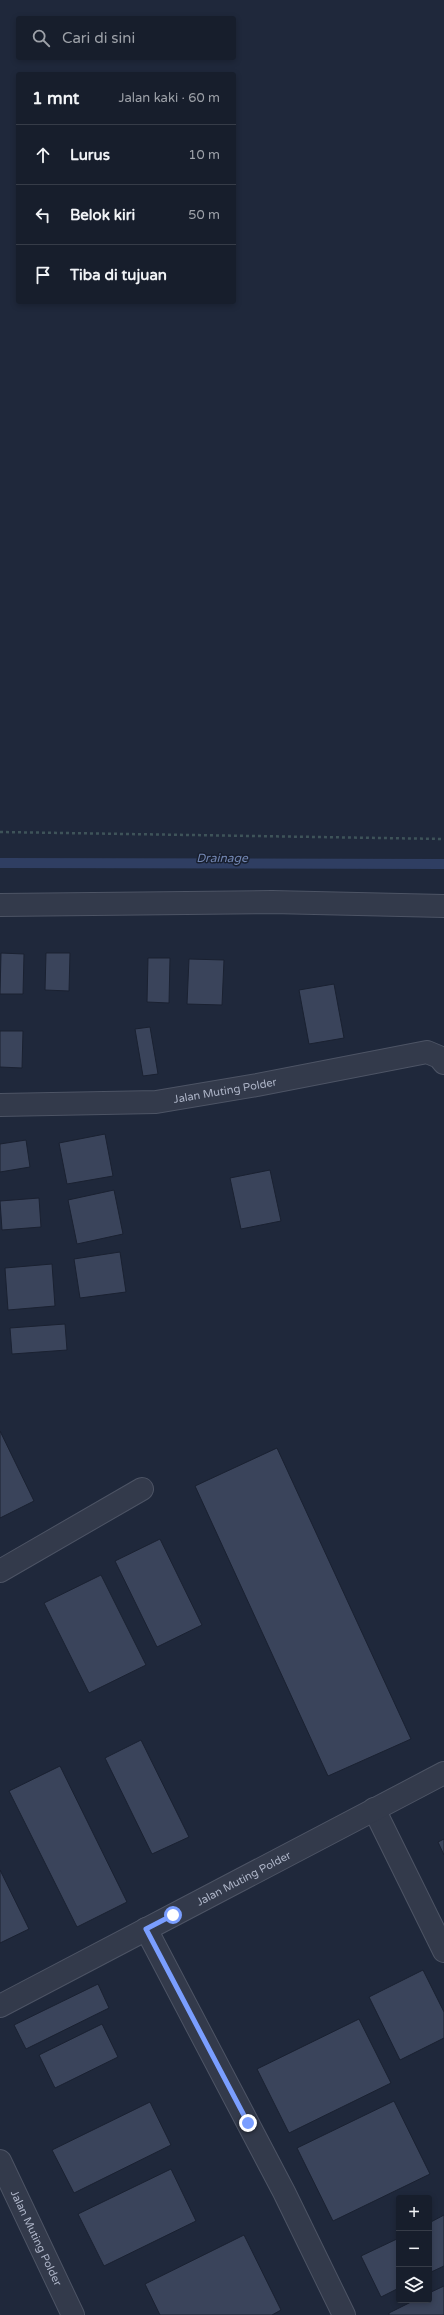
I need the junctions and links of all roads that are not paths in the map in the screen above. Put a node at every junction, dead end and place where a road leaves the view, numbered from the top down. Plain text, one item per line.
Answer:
1 (0, 905) edge
2 (444, 906) edge
3 (444, 1063) edge
4 (0, 1105) edge
5 (142, 1489) dead end
6 (0, 1570) edge
7 (444, 1773) edge
8 (374, 1809) junction
9 (146, 1929) junction
10 (444, 1951) edge
11 (0, 2006) edge
12 (0, 2161) edge
13 (73, 2315) edge
14 (344, 2315) edge

1 - 2 street
3 - 4 street, Jalan Muting Polder
5 - 6 street
7 - 8 street, Jalan Muting Polder
8 - 9 street, Jalan Muting Polder
8 - 10 street
9 - 11 street, Jalan Muting Polder
9 - 14 street
12 - 13 street, Jalan Muting Polder

